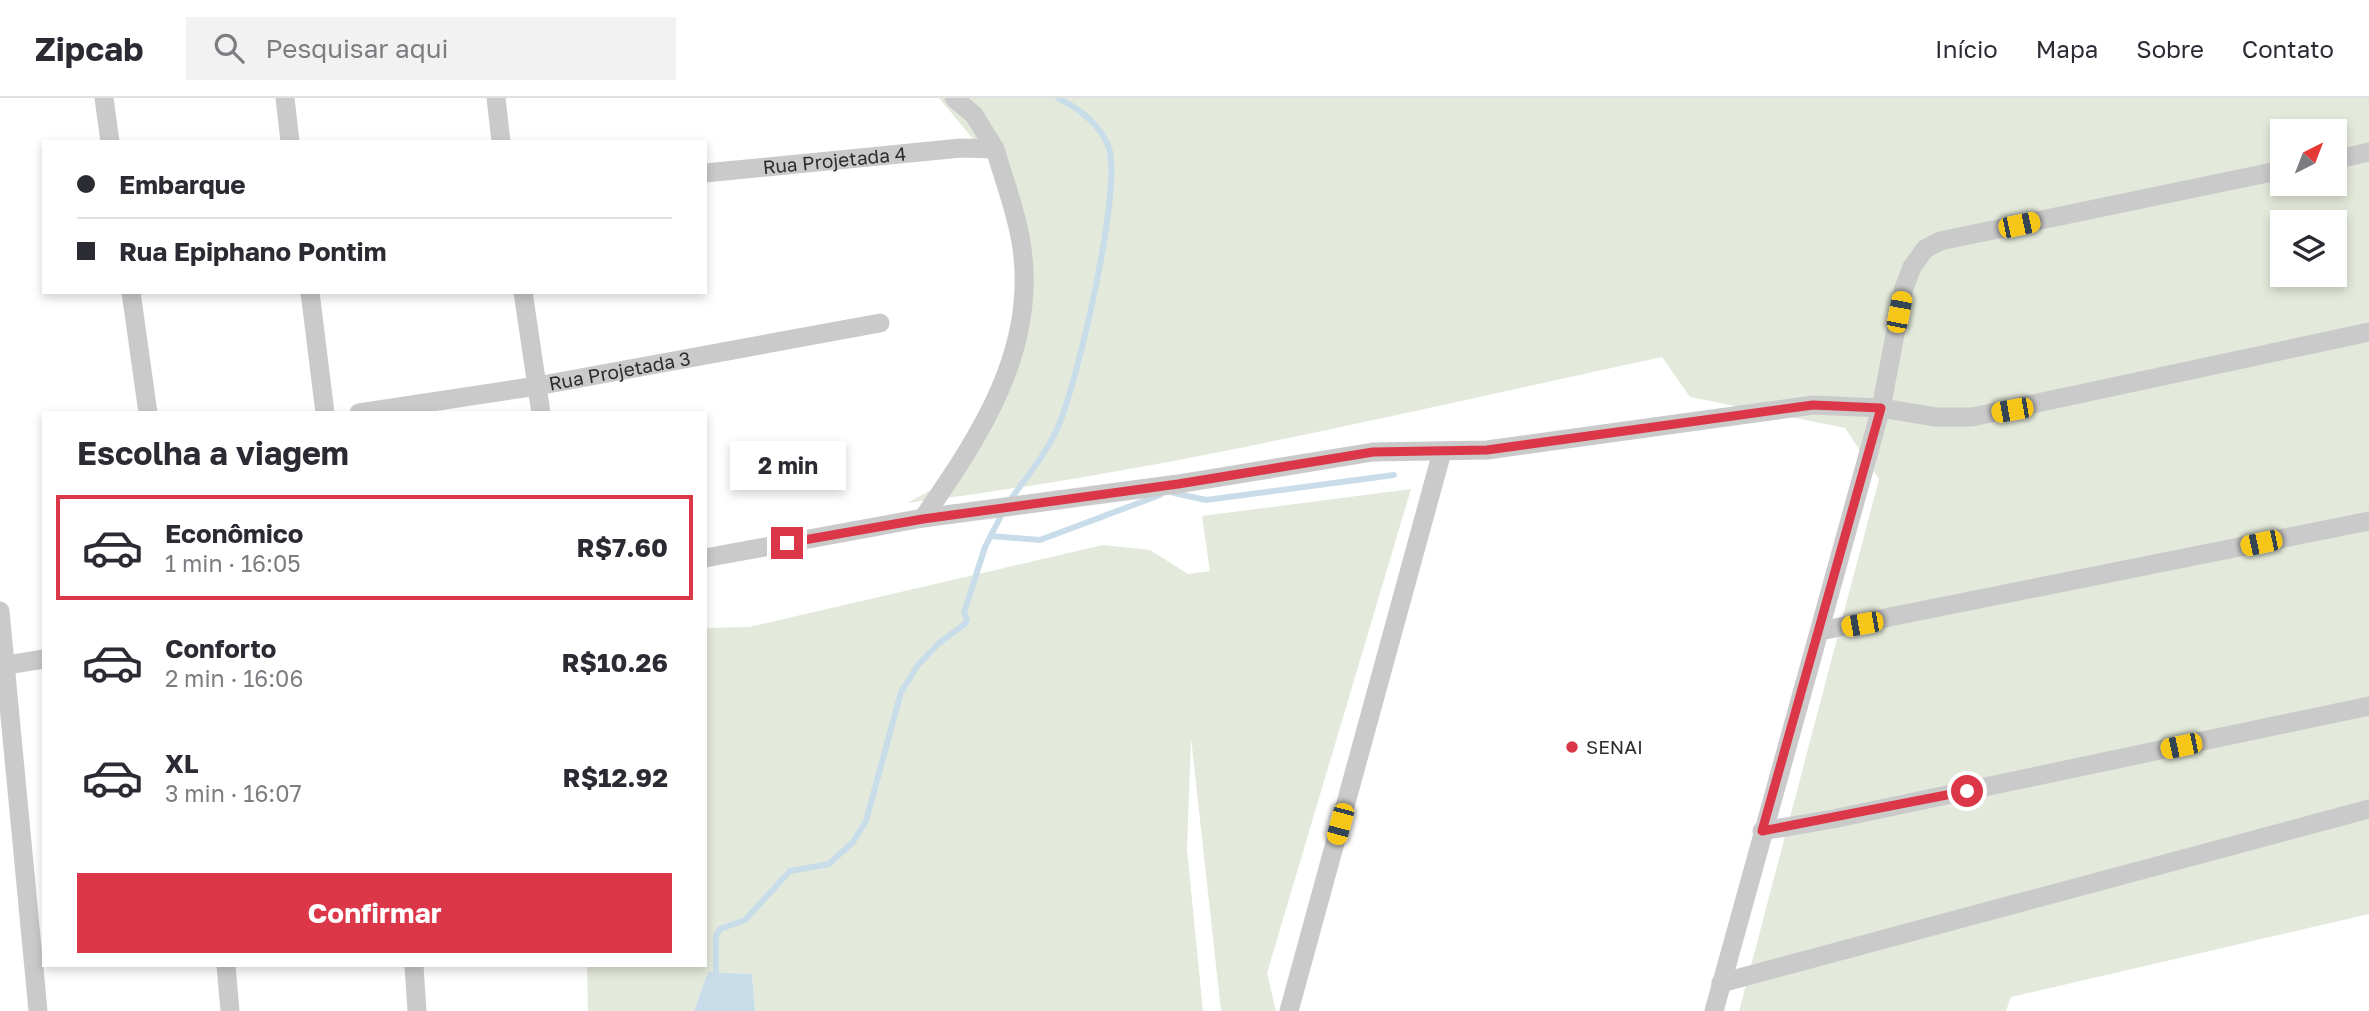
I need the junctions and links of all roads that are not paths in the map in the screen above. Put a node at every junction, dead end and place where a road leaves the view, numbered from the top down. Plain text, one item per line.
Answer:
1 (104, 98) edge
2 (285, 98) edge
3 (496, 98) edge
4 (954, 98) edge
5 (110, 140) edge
6 (290, 140) edge
7 (502, 140) edge
8 (995, 149) junction
9 (2369, 152) edge
10 (2347, 157) edge
11 (2270, 172) edge
12 (707, 173) edge
13 (131, 294) edge
14 (310, 294) edge
15 (523, 294) edge
16 (880, 323) dead end
17 (2369, 331) edge
18 (537, 386) junction
19 (1881, 408) junction
20 (148, 411) edge
21 (325, 411) edge
22 (372, 411) edge
23 (541, 411) edge
24 (1442, 452) junction
25 (923, 519) junction
26 (2369, 521) edge
27 (707, 558) edge
28 (0, 611) edge
29 (1820, 631) junction
30 (42, 659) edge
31 (4, 665) edge
32 (2369, 706) edge
33 (2369, 809) edge
34 (1762, 831) junction
35 (226, 967) edge
36 (416, 970) edge
37 (1721, 983) junction
38 (38, 1011) edge
39 (230, 1011) edge
40 (417, 1011) edge
41 (1289, 1011) edge
42 (1714, 1011) edge

1 - 5 street
2 - 6 street
3 - 7 street
4 - 8 street
8 - 12 street, Rua Projetada 4
8 - 25 street
9 - 10 street
11 - 19 street
13 - 20 street
14 - 21 street
15 - 18 street
16 - 18 street, Rua Projetada 3
17 - 19 street
18 - 22 street, Rua Projetada 3
18 - 23 street
19 - 24 street
19 - 29 street
24 - 25 street
24 - 41 street
25 - 27 street
26 - 29 street
28 - 31 street
29 - 34 street
30 - 31 street
31 - 38 street
32 - 34 street
33 - 37 street
34 - 37 street
35 - 39 street
36 - 40 street
37 - 42 street

